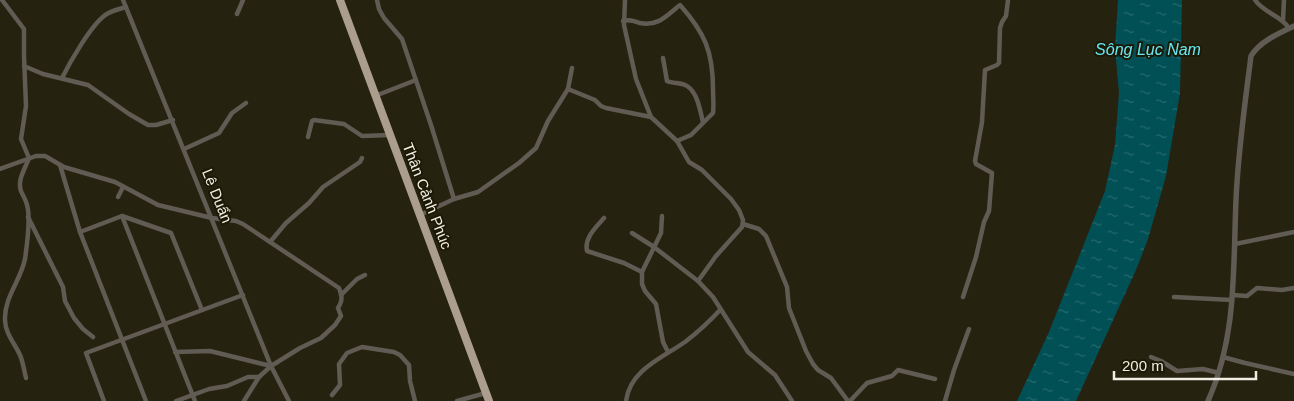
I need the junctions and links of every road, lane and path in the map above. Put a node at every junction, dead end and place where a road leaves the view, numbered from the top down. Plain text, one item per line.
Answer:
1 (2, 0) edge
2 (123, 0) edge
3 (243, 0) edge
4 (340, 0) edge
5 (378, 0) edge
6 (624, 0) edge
7 (1008, 0) edge
8 (1255, 0) edge
9 (1284, 0) edge
10 (126, 7) junction
11 (237, 14) dead end
12 (1284, 20) junction
13 (623, 21) junction
14 (1291, 27) edge
15 (663, 58) dead end
16 (24, 66) junction
17 (572, 68) dead end
18 (62, 78) junction
19 (416, 80) junction
20 (568, 88) junction
21 (375, 96) junction
22 (246, 103) dead end
23 (651, 116) junction
24 (172, 120) junction
25 (703, 122) junction
26 (390, 135) junction
27 (308, 137) dead end
28 (677, 141) junction
29 (184, 149) junction
30 (29, 158) junction
31 (362, 158) dead end
32 (60, 165) junction
33 (0, 169) edge
34 (123, 187) junction
35 (118, 198) dead end
36 (454, 199) junction
37 (420, 214) junction
38 (28, 216) junction
39 (122, 216) junction
40 (662, 216) dead end
41 (212, 218) junction
42 (604, 218) dead end
43 (743, 224) junction
44 (80, 232) junction
45 (1294, 232) edge
46 (632, 234) dead end
47 (270, 242) junction
48 (1235, 244) junction
49 (654, 247) junction
50 (642, 272) junction
51 (366, 275) dead end
52 (698, 282) junction
53 (1294, 288) edge
54 (243, 295) junction
55 (341, 295) junction
56 (963, 297) dead end
57 (1174, 297) dead end
58 (1232, 297) junction
59 (202, 310) junction
60 (720, 310) junction
61 (164, 324) junction
62 (969, 328) dead end
63 (93, 337) dead end
64 (122, 340) junction
65 (175, 352) junction
66 (668, 352) junction
67 (1223, 356) junction
68 (1151, 357) dead end
69 (271, 366) junction
70 (1219, 374) junction
71 (1294, 374) edge
72 (259, 377) junction
73 (26, 378) dead end
74 (935, 379) dead end
75 (192, 395) junction
76 (332, 395) dead end
77 (487, 397) edge
78 (104, 401) edge
79 (146, 401) edge
80 (176, 401) edge
81 (195, 401) edge
82 (244, 401) edge
83 (289, 401) edge
84 (414, 401) edge
85 (457, 401) edge
86 (626, 401) edge
87 (792, 401) edge
88 (849, 401) edge
89 (945, 401) edge
90 (1208, 401) edge

1 - 16 street
2 - 10 street, Lê Duẩn
3 - 11 street
4 - 21 highway, Thân Cảnh Phúc
5 - 19 street
6 - 13 street
7 - 56 street
8 - 12 street
9 - 12 street
10 - 18 street
10 - 24 street, Lê Duẩn
12 - 14 street
13 - 23 street
13 - 25 street
14 - 48 street
15 - 25 street
16 - 18 street
16 - 30 street
17 - 20 street
18 - 24 street
19 - 21 street
19 - 36 street
20 - 23 street
20 - 36 street
21 - 26 highway, Thân Cảnh Phúc
22 - 29 street
23 - 28 street
24 - 29 street, Lê Duẩn
25 - 28 street
26 - 27 street
26 - 37 highway, Thân Cảnh Phúc
28 - 43 street
29 - 41 street, Lê Duẩn
30 - 32 street
30 - 33 street
30 - 38 street
31 - 47 street
32 - 34 street
32 - 44 street
34 - 35 street
34 - 41 street
36 - 37 street
37 - 77 highway, Thân Cảnh Phúc
38 - 63 street
38 - 73 street
39 - 44 street
39 - 59 street
39 - 61 street
40 - 49 street
41 - 47 street
41 - 54 street, Lê Duẩn
42 - 50 street
43 - 52 street
43 - 88 street
44 - 64 street
45 - 48 street
46 - 49 street
47 - 55 street
48 - 58 street
49 - 50 street
49 - 52 street
50 - 66 street
51 - 55 street
52 - 60 street
53 - 58 street
54 - 59 street
54 - 69 street, Lê Duẩn
55 - 69 street
57 - 58 street
58 - 67 street
59 - 61 street
60 - 66 street
60 - 87 street
61 - 64 street
61 - 65 street
62 - 89 street
64 - 78 street
64 - 79 street
65 - 69 street
65 - 75 street
66 - 86 street
67 - 70 street
67 - 71 street
68 - 70 street
69 - 72 street
69 - 83 street, Lê Duẩn
70 - 90 street
72 - 75 street
72 - 82 street
74 - 88 street
75 - 80 street
75 - 81 street
76 - 84 street
77 - 85 street

